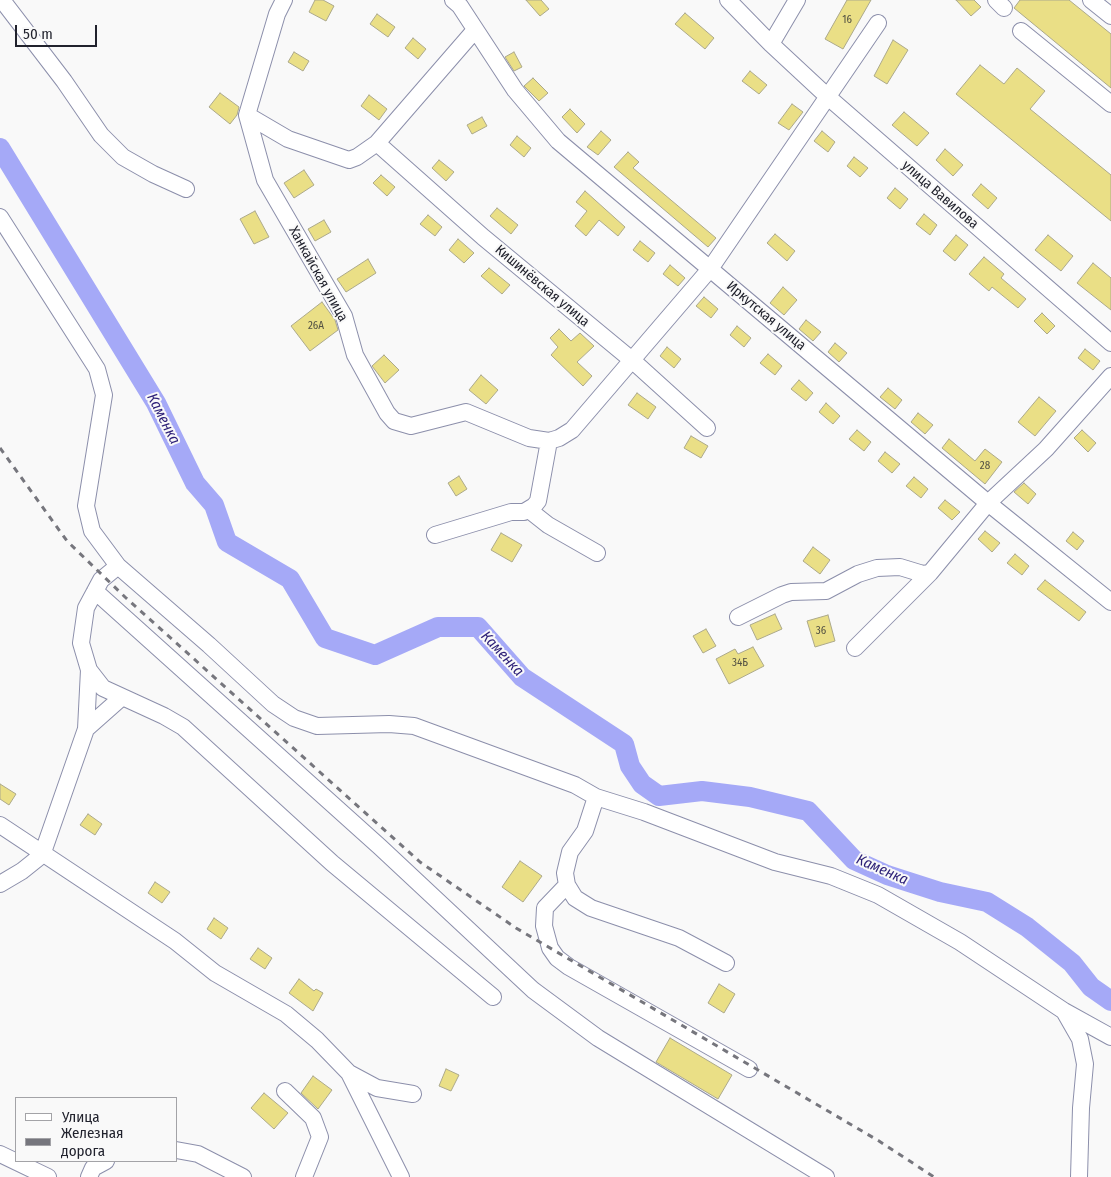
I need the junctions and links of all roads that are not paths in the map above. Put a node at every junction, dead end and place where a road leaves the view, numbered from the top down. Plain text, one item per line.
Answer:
1 (2, 0) edge
2 (284, 0) edge
3 (453, 0) edge
4 (728, 0) edge
5 (796, 0) edge
6 (1091, 0) edge
7 (1111, 16) edge
8 (878, 23) dead end
9 (475, 30) junction
10 (1020, 31) dead end
11 (771, 44) junction
12 (828, 97) junction
13 (1111, 104) edge
14 (247, 116) junction
15 (376, 143) junction
16 (186, 189) dead end
17 (0, 217) edge
18 (710, 269) junction
19 (1111, 343) edge
20 (633, 361) junction
21 (1111, 376) edge
22 (707, 428) dead end
23 (549, 441) junction
24 (988, 503) junction
25 (529, 510) junction
26 (435, 535) dead end
27 (597, 553) dead end
28 (118, 566) junction
29 (930, 573) junction
30 (95, 591) junction
31 (1111, 602) edge
32 (738, 617) dead end
33 (855, 648) dead end
34 (89, 670) junction
35 (121, 698) junction
36 (86, 729) junction
37 (596, 797) junction
38 (0, 825) edge
39 (42, 854) junction
40 (0, 884) edge
41 (567, 885) junction
42 (726, 963) dead end
43 (493, 997) dead end
44 (1064, 1011) junction
45 (1111, 1037) edge
46 (750, 1069) dead end
47 (349, 1073) junction
48 (285, 1091) dead end
49 (413, 1094) dead end
50 (178, 1150) edge
51 (5, 1161) edge
52 (104, 1162) edge
53 (48, 1177) edge
54 (88, 1177) edge
55 (243, 1177) edge
56 (304, 1177) edge
57 (401, 1177) edge
58 (826, 1177) edge
59 (1079, 1177) edge

1 - 16 street
2 - 14 street
3 - 9 street, Иркутская улица
4 - 11 street, улица Вавилова
5 - 11 street
6 - 7 street
8 - 12 street
9 - 15 street
9 - 18 street, Иркутская улица
10 - 13 street
11 - 12 street, улица Вавилова
12 - 18 street
12 - 19 street, улица Вавилова
14 - 15 street
14 - 23 street, Ханкайская улица
15 - 20 street, Кишинёвская улица
17 - 28 street
18 - 20 street
18 - 24 street, Иркутская улица
20 - 22 street, Кишинёвская улица
20 - 23 street
21 - 24 street
23 - 25 street
24 - 29 street
24 - 31 street, Иркутская улица
25 - 26 street
25 - 27 street
28 - 30 street
28 - 37 street
29 - 32 street
29 - 33 street
30 - 34 street
30 - 58 street
34 - 35 street
34 - 36 street
35 - 36 street
35 - 43 street
36 - 39 street
37 - 41 street
37 - 44 street
38 - 39 street
39 - 40 street
39 - 47 street
41 - 42 street
41 - 46 street
44 - 45 street
44 - 59 street
47 - 49 street
47 - 57 street
48 - 56 street
50 - 55 street
51 - 53 street
52 - 54 street

